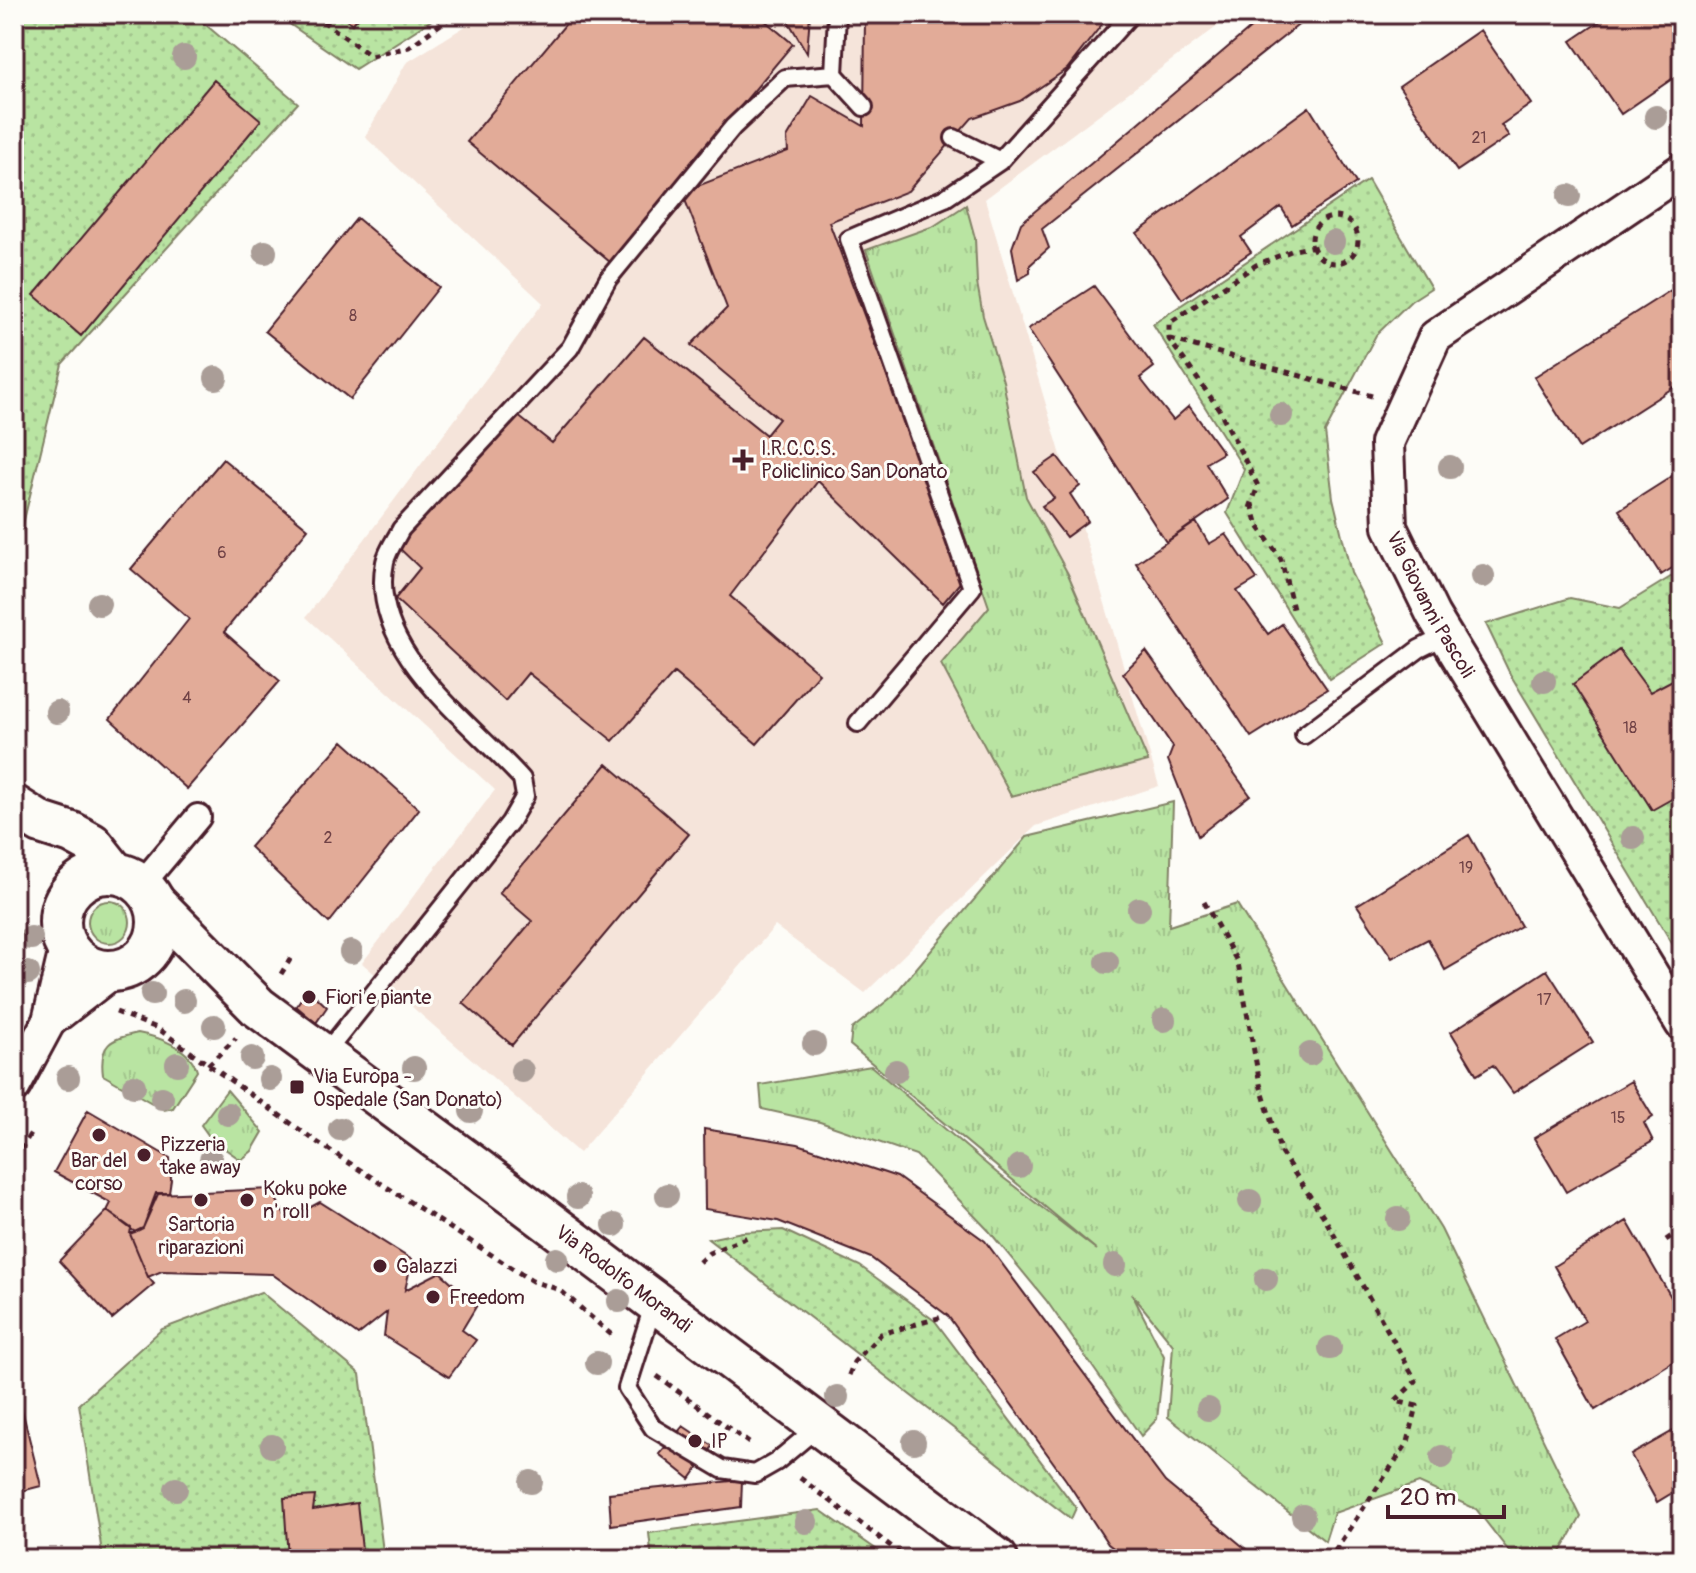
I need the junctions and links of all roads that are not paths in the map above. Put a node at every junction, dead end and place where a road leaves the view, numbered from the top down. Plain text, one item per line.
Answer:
1 (837, 14) edge
2 (1131, 14) edge
3 (834, 74) junction
4 (864, 107) dead end
5 (954, 138) dead end
6 (1000, 161) junction
7 (1682, 170) edge
8 (1445, 636) junction
9 (858, 723) dead end
10 (1304, 735) dead end
11 (28, 814) edge
12 (198, 817) dead end
13 (137, 887) junction
14 (63, 903) junction
15 (66, 949) junction
16 (128, 964) junction
17 (251, 999) junction
18 (49, 1021) junction
19 (1682, 1024) edge
20 (324, 1055) junction
21 (14, 1086) edge
22 (654, 1302) junction
23 (819, 1425) junction
24 (997, 1559) edge

1 - 3 lane
2 - 6 lane
3 - 4 lane
3 - 20 lane
5 - 6 lane
6 - 9 lane
7 - 8 street, Via Giovanni Pascoli
8 - 10 lane
8 - 19 street, Via Giovanni Pascoli
11 - 13 street, Via Rodolfo Morandi
11 - 14 street
12 - 13 street
13 - 14 street
13 - 16 street
13 - 17 street, Via Rodolfo Morandi
14 - 15 street
15 - 16 street
15 - 18 street
16 - 17 street, Via Rodolfo Morandi
16 - 18 street
17 - 20 street, Via Rodolfo Morandi
18 - 21 street
20 - 22 street, Via Rodolfo Morandi
22 - 23 street, Via Rodolfo Morandi
22 - 23 lane
23 - 24 street, Via Rodolfo Morandi

